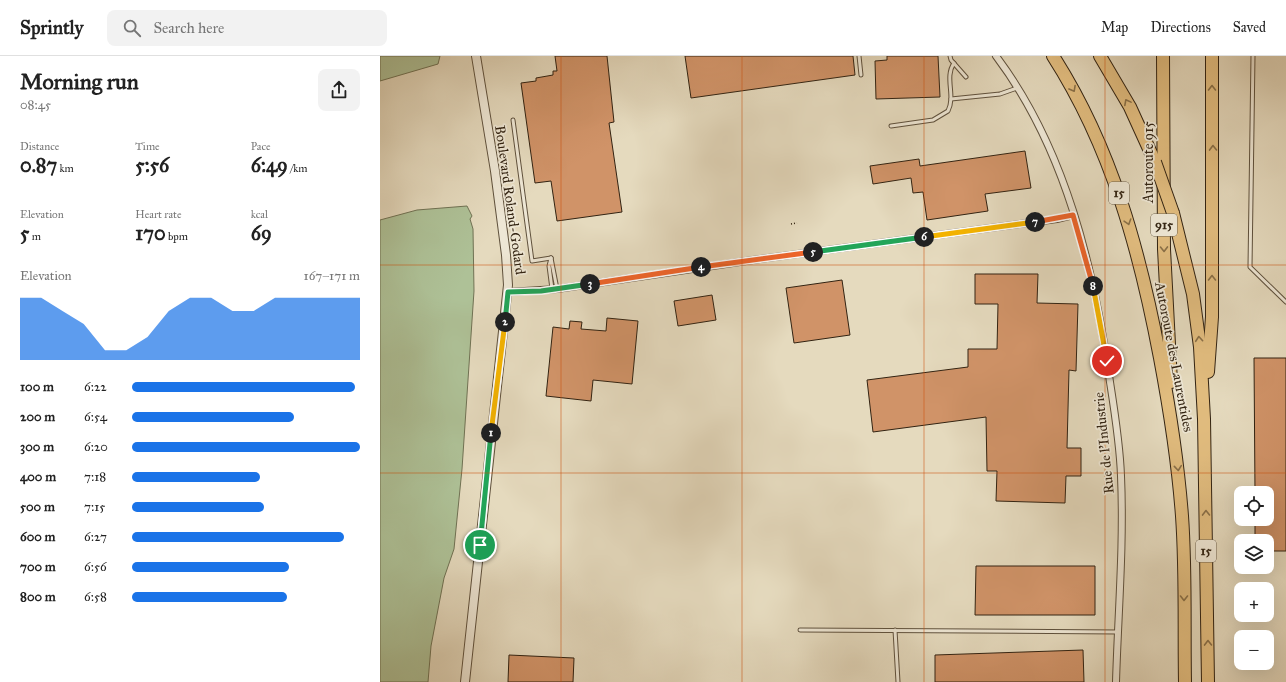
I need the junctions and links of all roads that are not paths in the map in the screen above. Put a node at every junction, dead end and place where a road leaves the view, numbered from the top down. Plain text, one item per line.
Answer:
1 (476, 56) edge
2 (859, 56) edge
3 (950, 56) edge
4 (996, 56) edge
5 (1053, 56) edge
6 (1100, 56) edge
7 (1163, 56) edge
8 (1212, 56) edge
9 (1253, 56) edge
10 (954, 63) junction
11 (861, 75) dead end
12 (966, 76) dead end
13 (1017, 88) junction
14 (951, 99) junction
15 (513, 120) dead end
16 (891, 126) dead end
17 (1073, 215) junction
18 (554, 289) junction
19 (508, 292) junction
20 (1286, 302) edge
21 (1204, 420) junction
22 (1173, 429) junction
23 (800, 630) dead end
24 (895, 630) junction
25 (1118, 632) junction
26 (465, 682) edge
27 (898, 682) edge
28 (1116, 682) edge
29 (1185, 682) edge
30 (1208, 682) edge

1 - 19 street, Boulevard Roland-Godard
2 - 11 lane
3 - 10 lane
4 - 13 street, Rue de l'Industrie
5 -> 22 highway, Autoroute des Laurentides / 15
21 -> 6 highway, Autoroute des Laurentides / 15, bridge
7 -> 22 highway, Autoroute 915 / 915
21 -> 8 highway
9 - 20 lane
10 - 12 lane
10 - 14 lane
13 - 14 lane
13 - 17 street, Rue de l'Industrie
14 - 16 lane
15 - 18 lane
17 - 18 street
17 - 25 street, Rue de l'Industrie
18 - 19 street
19 - 26 street, Boulevard Roland-Godard
30 -> 21 highway, Autoroute des Laurentides / 15
22 -> 29 highway, Autoroute des Laurentides / 15
23 - 24 lane
24 - 25 lane
24 - 27 lane
25 - 28 street, Rue de l'Industrie

